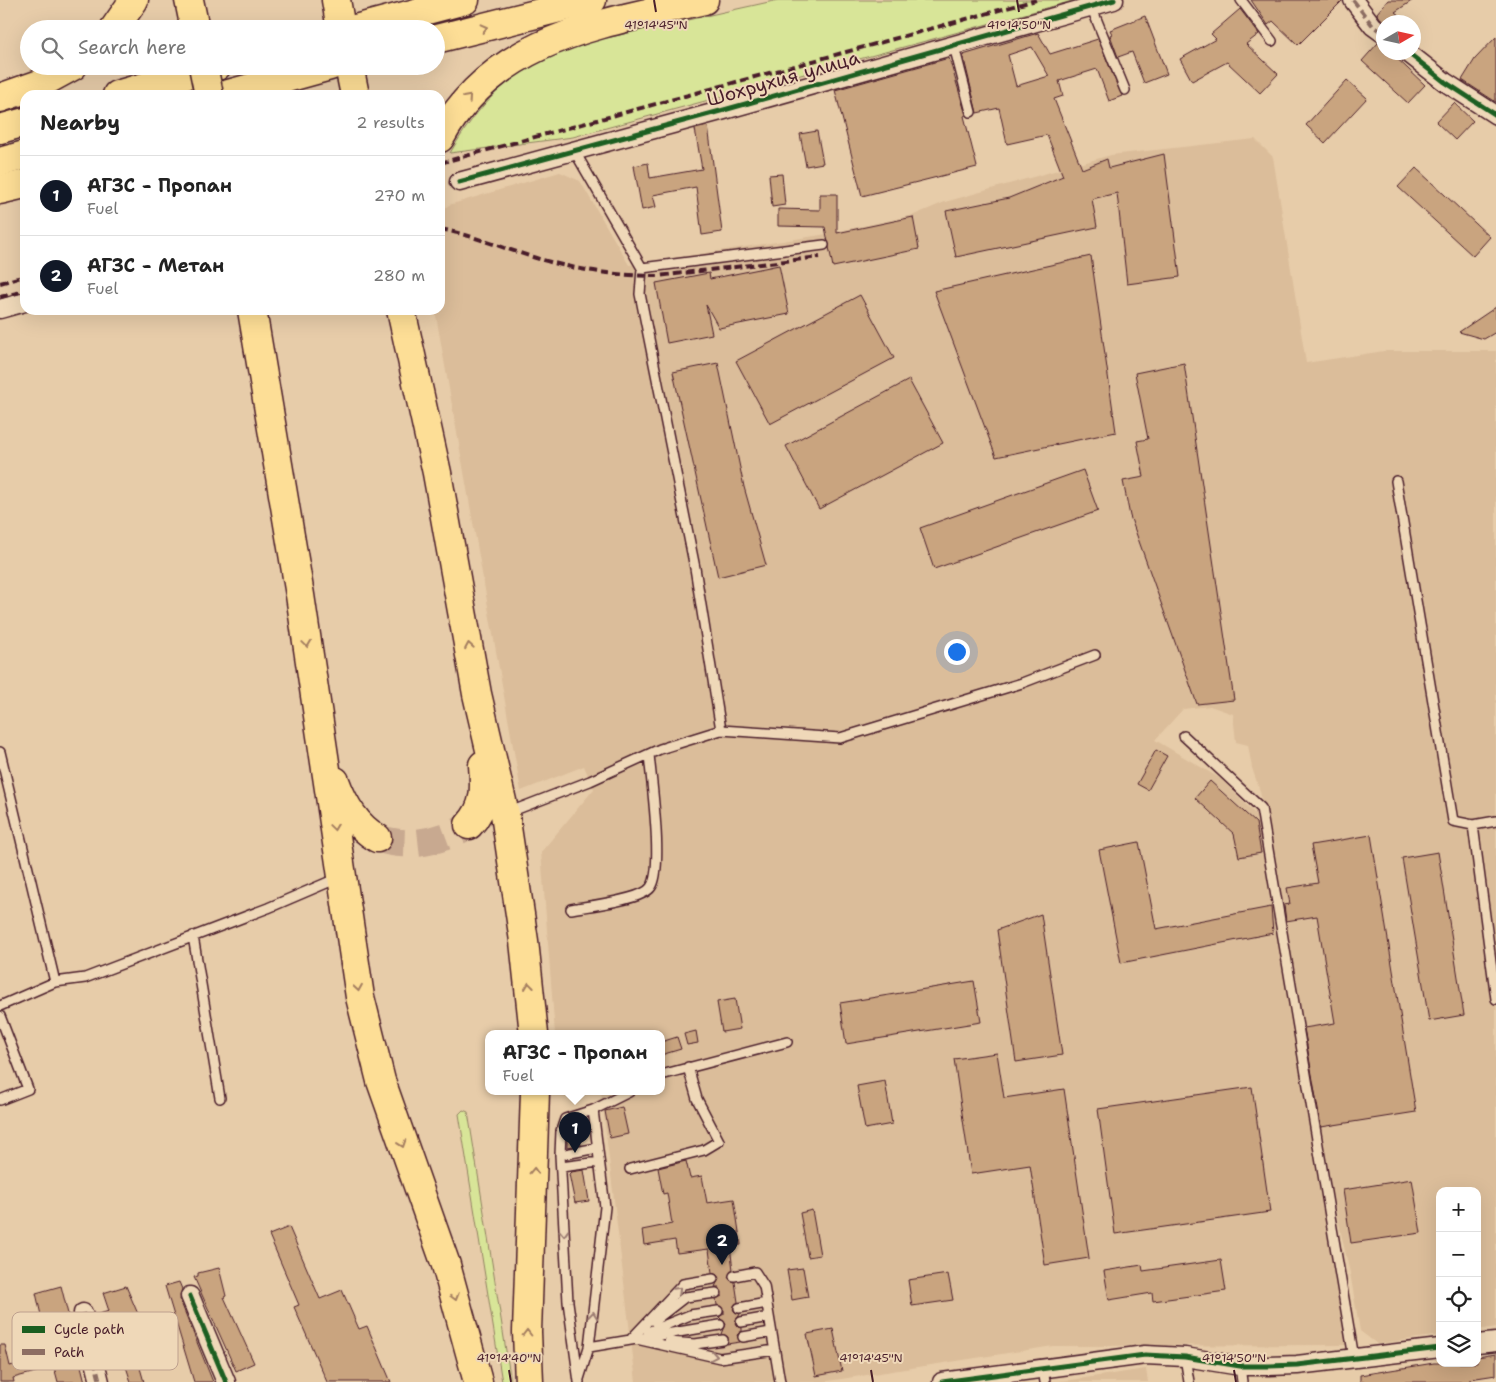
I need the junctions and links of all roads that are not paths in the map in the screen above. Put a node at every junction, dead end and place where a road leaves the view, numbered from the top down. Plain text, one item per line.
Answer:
1 (134, 0) edge
2 (189, 0) edge
3 (336, 0) edge
4 (465, 0) edge
5 (704, 0) edge
6 (1114, 0) edge
7 (1241, 0) edge
8 (1353, 0) edge
9 (1091, 6) junction
10 (599, 11) edge
11 (120, 20) edge
12 (193, 20) edge
13 (339, 20) edge
14 (389, 20) edge
15 (1376, 28) edge
16 (445, 38) edge
17 (1272, 41) dead end
18 (954, 46) junction
19 (1417, 60) edge
20 (56, 75) edge
21 (186, 75) edge
22 (205, 75) edge
23 (297, 75) edge
24 (351, 75) edge
25 (23, 90) edge
26 (134, 90) edge
27 (207, 90) edge
28 (242, 90) edge
29 (354, 90) edge
30 (1125, 90) dead end
31 (20, 91) edge
32 (0, 98) edge
33 (971, 112) dead end
34 (1496, 115) edge
35 (20, 123) edge
36 (0, 129) edge
37 (445, 130) edge
38 (574, 152) junction
39 (20, 156) edge
40 (0, 162) edge
41 (459, 182) dead end
42 (20, 185) edge
43 (0, 190) edge
44 (824, 245) dead end
45 (642, 268) junction
46 (20, 303) edge
47 (0, 309) edge
48 (235, 315) edge
49 (253, 315) edge
50 (402, 315) edge
51 (418, 315) edge
52 (437, 473) junction
53 (1396, 481) dead end
54 (300, 595) junction
55 (1095, 655) dead end
56 (477, 694) junction
57 (721, 730) junction
58 (1184, 736) dead end
59 (322, 744) junction
60 (0, 752) edge
61 (649, 754) junction
62 (505, 814) junction
63 (1496, 821) edge
64 (469, 825) tunnel mouth
65 (1472, 825) junction
66 (377, 838) tunnel mouth
67 (341, 876) junction
68 (571, 909) dead end
69 (193, 936) junction
70 (54, 982) junction
71 (1496, 998) edge
72 (0, 1006) edge
73 (0, 1016) edge
74 (534, 1030) edge
75 (787, 1042) dead end
76 (688, 1067) junction
77 (665, 1074) edge
78 (535, 1095) edge
79 (623, 1095) edge
80 (220, 1098) dead end
81 (0, 1100) edge
82 (593, 1110) junction
83 (597, 1148) junction
84 (560, 1155) junction
85 (599, 1162) junction
86 (561, 1167) junction
87 (630, 1169) dead end
88 (734, 1276) dead end
89 (713, 1279) dead end
90 (716, 1293) dead end
91 (190, 1296) dead end
92 (767, 1303) junction
93 (739, 1308) dead end
94 (718, 1311) dead end
95 (769, 1318) junction
96 (741, 1322) dead end
97 (720, 1325) dead end
98 (771, 1332) junction
99 (743, 1337) dead end
100 (632, 1338) junction
101 (722, 1340) dead end
102 (1496, 1342) edge
103 (1481, 1344) edge
104 (589, 1347) junction
105 (1436, 1348) edge
106 (774, 1350) junction
107 (1185, 1357) junction
108 (1354, 1358) junction
109 (1241, 1374) edge
110 (1044, 1375) edge
111 (579, 1381) edge
112 (226, 1382) edge
113 (478, 1382) edge
114 (529, 1382) edge
115 (780, 1382) edge
116 (942, 1382) edge
117 (1189, 1382) edge

1 - 11 main road
2 - 12 main road
3 - 13 main road
4 - 14 main road
5 - 10 main road
6 - 9 street, Шохрухия улица
7 - 17 lane
8 - 15 street
9 - 18 street, Шохрухия улица
9 - 30 lane
16 -> 10 main road
37 -> 10 main road
18 - 33 lane
18 - 38 street, Шохрухия улица
19 - 34 street
20 - 25 main road
21 - 26 main road
22 - 27 main road, bridge
23 - 28 main road
24 - 29 main road
31 - 32 main road
35 - 36 main road
38 - 41 street, Шохрухия улица
38 - 45 lane
39 - 40 main road
42 - 43 main road
44 - 45 lane
45 - 57 lane
46 - 47 street
48 - 54 main road
49 - 54 main road
50 - 52 main road
51 - 52 main road
56 -> 52 main road
53 - 65 lane
54 -> 59 main road
55 - 57 lane
56 - 62 main road
56 - 64 main road
57 - 61 lane
58 - 108 lane
59 - 66 main road
59 -> 67 main road
60 - 70 lane
61 - 62 lane
61 - 68 lane
74 -> 62 main road
63 - 65 lane
65 - 71 lane
67 - 69 lane
67 -> 113 main road
69 - 70 lane
69 - 80 lane
70 - 72 lane
73 - 81 lane
75 - 76 lane
76 - 77 lane
76 - 87 lane
114 -> 78 main road
79 - 82 lane
82 - 83 lane
82 - 84 lane
83 - 84 lane
83 - 85 lane
84 - 86 lane
85 - 86 lane
104 -> 85 lane
86 -> 111 lane
88 - 92 lane
100 -> 89 lane
90 - 100 lane
91 - 112 street
92 - 93 lane
92 - 95 lane
94 - 100 lane
95 - 96 lane
95 - 98 lane
97 - 100 lane
98 - 99 lane
98 - 106 lane
100 - 101 lane
100 - 104 lane
100 -> 106 lane
102 - 103 street
104 - 111 lane
105 - 108 street
106 - 115 lane
107 - 109 street
107 - 110 street
107 - 117 lane
108 - 109 street
110 - 116 street

